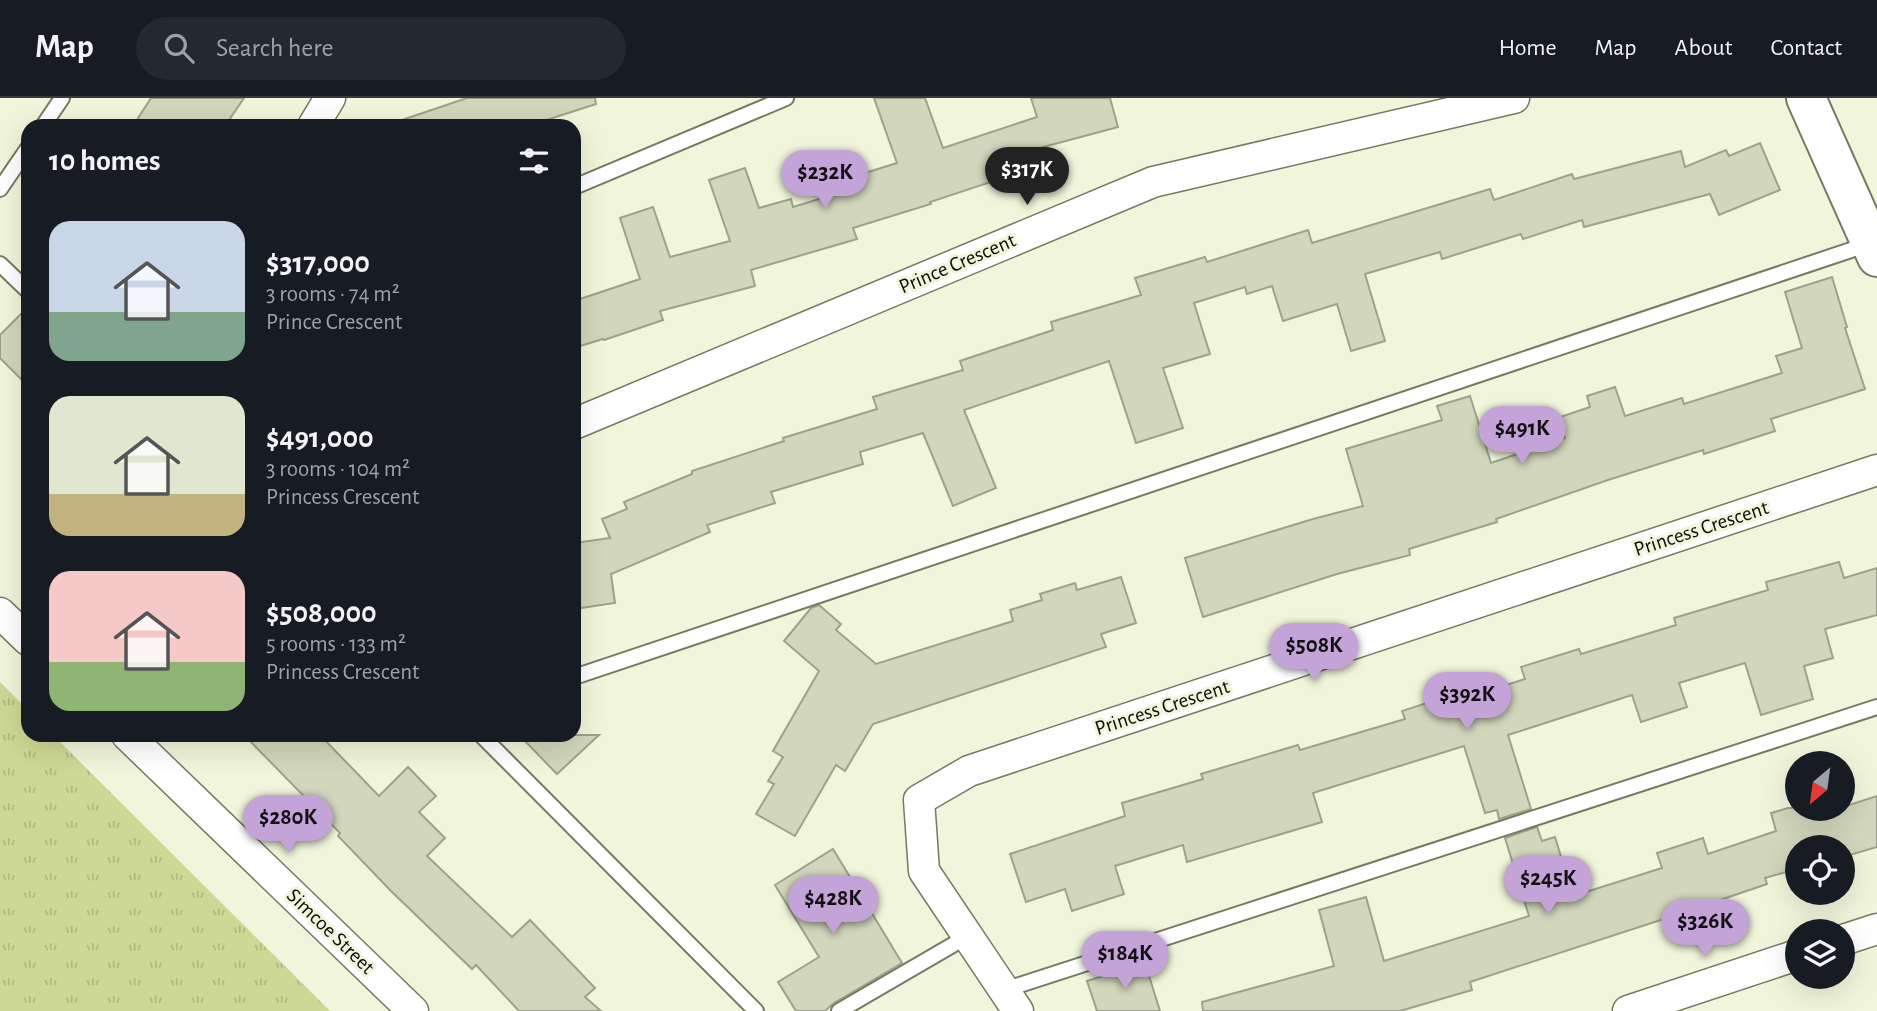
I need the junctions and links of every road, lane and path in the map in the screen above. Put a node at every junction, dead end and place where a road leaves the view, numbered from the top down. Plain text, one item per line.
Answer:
1 (62, 98) edge
2 (330, 98) edge
3 (786, 98) edge
4 (1514, 98) edge
5 (1806, 98) edge
6 (48, 119) edge
7 (317, 119) edge
8 (21, 158) edge
9 (581, 184) edge
10 (0, 189) edge
11 (1875, 248) edge
12 (0, 264) edge
13 (21, 284) edge
14 (581, 421) edge
15 (1877, 470) edge
16 (0, 613) edge
17 (21, 633) edge
18 (581, 675) edge
19 (1877, 707) edge
20 (134, 742) edge
21 (488, 742) edge
22 (1877, 929) edge
23 (968, 936) junction
24 (1855, 936) edge
25 (1785, 959) edge
26 (1011, 1001) edge
27 (414, 1011) edge
28 (755, 1011) edge
29 (839, 1011) edge
30 (1628, 1011) edge

1 - 6 lane
2 - 7 street
3 - 9 lane
4 - 14 street, Prince Crescent
5 - 11 street
8 - 10 lane
11 - 18 lane
12 - 13 lane
15 - 23 street, Princess Crescent
16 - 17 street
19 - 26 lane
20 - 27 street, Simcoe Street
21 - 28 lane
22 - 24 street
23 - 26 street, Princess Crescent
23 - 29 lane
25 - 30 street

